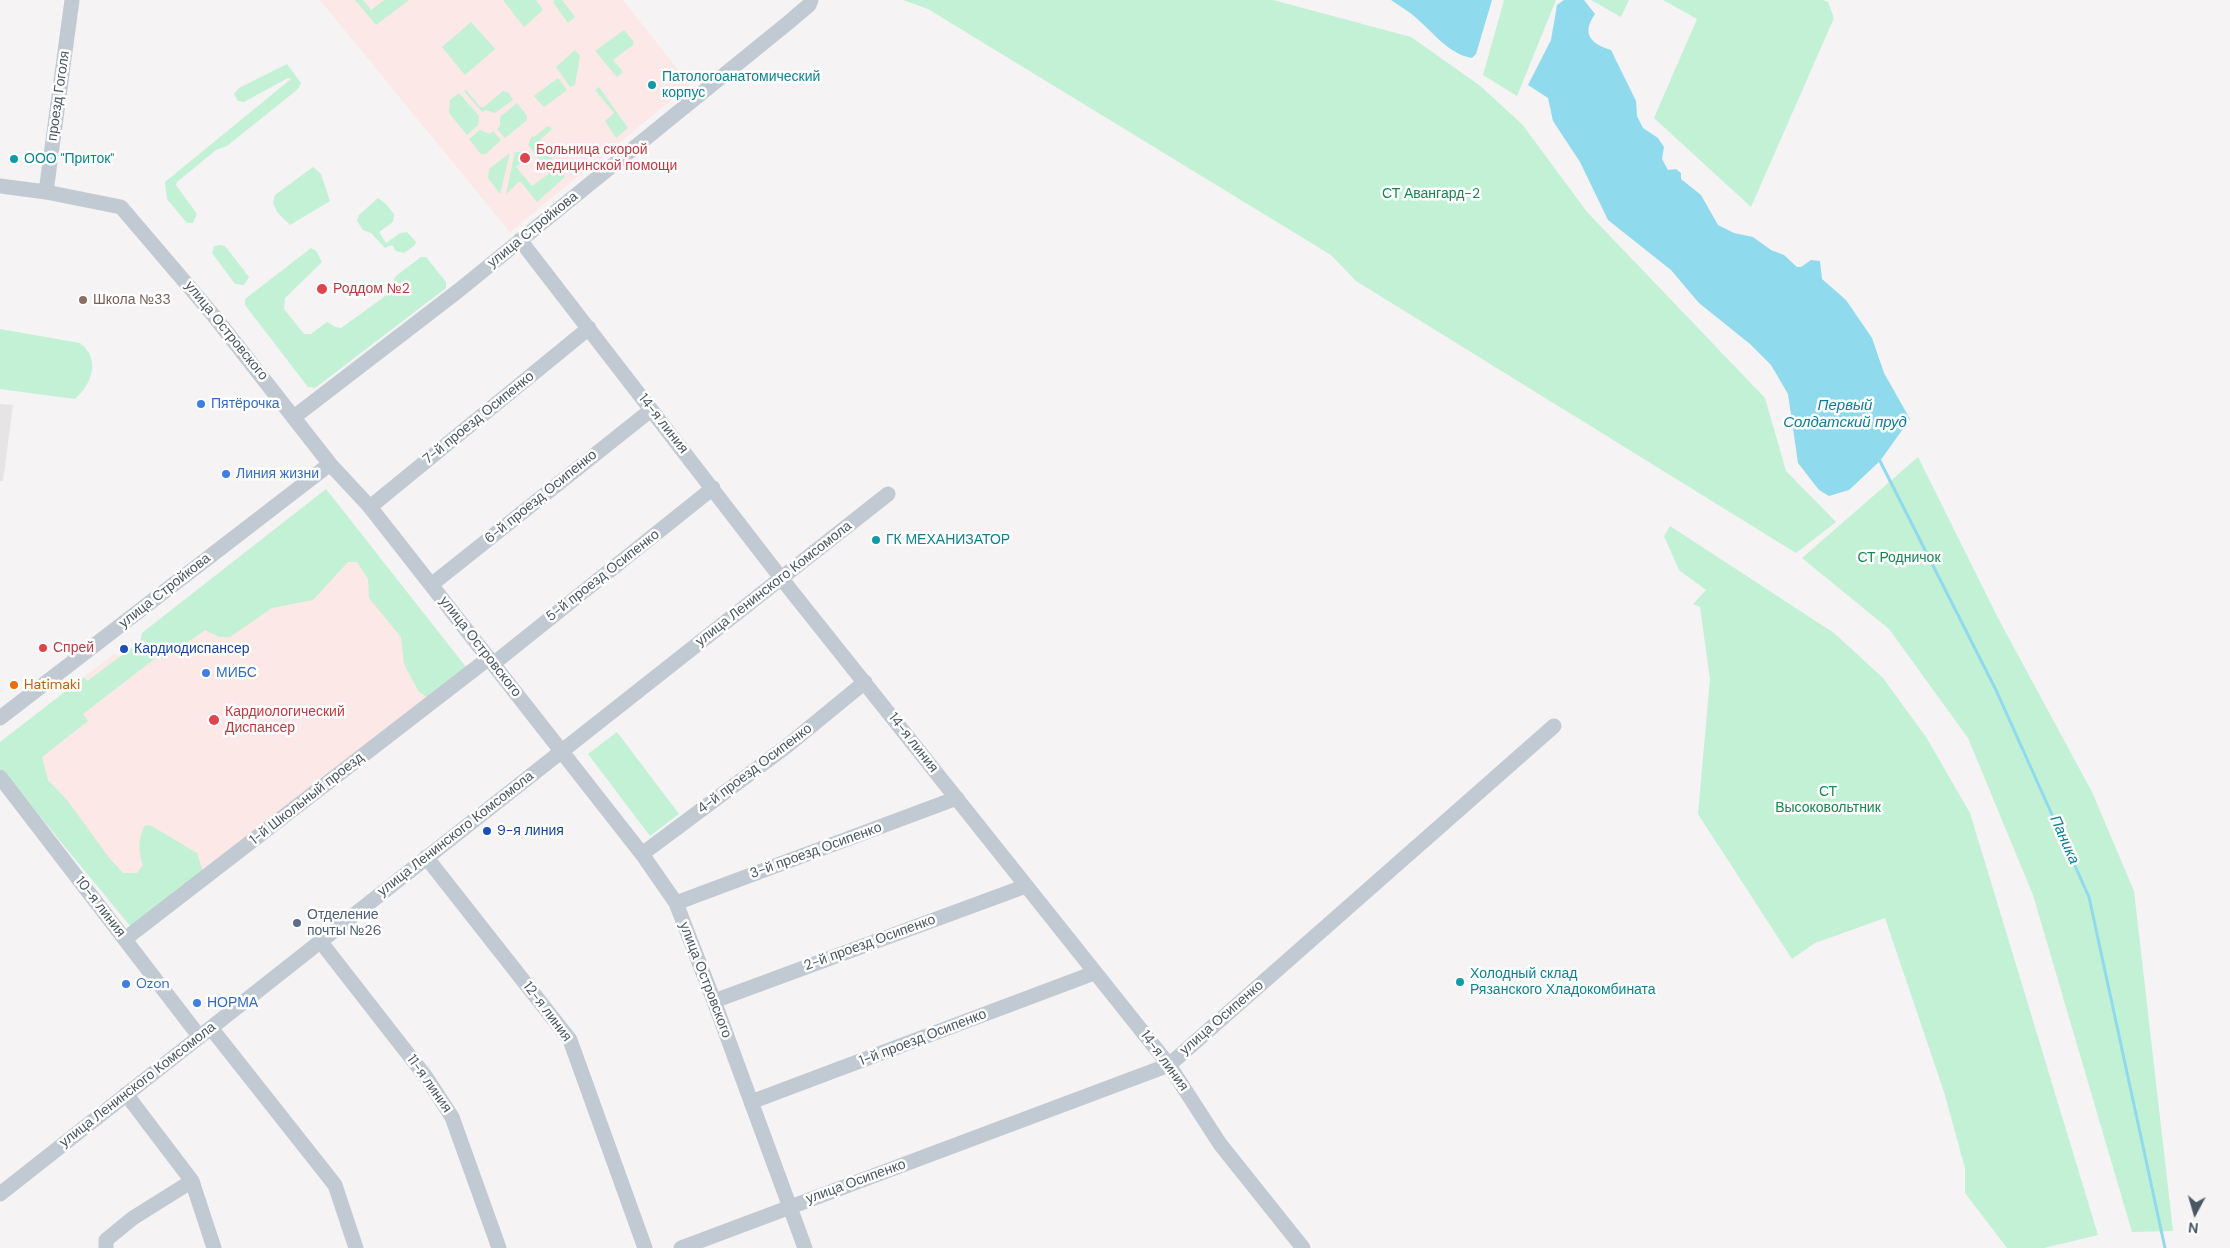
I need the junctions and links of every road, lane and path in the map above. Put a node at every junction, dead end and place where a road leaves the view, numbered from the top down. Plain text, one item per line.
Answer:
1 (72, 0) edge
2 (811, 0) edge
3 (0, 186) edge
4 (46, 192) junction
5 (520, 240) junction
6 (589, 328) junction
7 (651, 410) junction
8 (294, 417) junction
9 (330, 464) junction
10 (713, 488) junction
11 (888, 494) dead end
12 (370, 507) junction
13 (781, 578) junction
14 (431, 585) junction
15 (491, 661) junction
16 (865, 682) junction
17 (0, 718) edge
18 (1554, 726) dead end
19 (562, 751) junction
20 (0, 777) edge
21 (957, 798) junction
22 (642, 854) junction
23 (426, 857) junction
24 (1026, 886) junction
25 (676, 903) junction
26 (125, 939) junction
27 (320, 941) junction
28 (1094, 973) junction
29 (714, 1001) junction
30 (205, 1032) junction
31 (1169, 1065) junction
32 (126, 1094) junction
33 (751, 1102) junction
34 (192, 1181) junction
35 (0, 1194) edge
36 (789, 1206) junction
37 (106, 1248) edge
38 (214, 1248) edge
39 (356, 1248) edge
40 (499, 1248) edge
41 (645, 1248) edge
42 (681, 1248) edge
43 (805, 1248) edge
44 (1303, 1248) edge

1 - 4 street, проезд Гоголя
2 - 5 street, улица Стройкова
3 - 4 street, улица Островского
4 - 8 street, улица Островского
5 - 6 street, 14-я линия
5 - 8 street, улица Стройкова
6 - 7 street, 14-я линия
6 - 12 street, 7-й проезд Осипенко
7 - 10 street, 14-я линия
7 - 14 street, 6-й проезд Осипенко
8 - 9 street, улица Островского
9 - 12 street, улица Островского
9 - 17 street, улица Стройкова
10 - 13 street, 14-я линия
10 - 15 street, 5-й проезд Осипенко
11 - 13 street, улица Ленинского Комсомола
12 - 14 street, улица Островского
13 - 16 street, 14-я линия
13 - 19 street, улица Ленинского Комсомола
14 - 15 street, улица Островского
15 - 19 street, улица Островского
15 - 26 street, 1-й Школьный проезд
16 - 21 street, 14-я линия
16 - 22 street, 4-й проезд Осипенко
18 - 31 street, улица Осипенко
19 - 22 street, улица Островского
19 - 23 street, улица Ленинского Комсомола
20 - 26 street, 10-я линия
21 - 24 street, 14-я линия
21 - 25 street, 3-й проезд Осипенко
22 - 25 street, улица Островского
23 - 27 street, улица Ленинского Комсомола
23 - 41 street, 12-я линия
24 - 28 street, 14-я линия
24 - 29 street, 2-й проезд Осипенко
25 - 29 street, улица Островского
26 - 30 street, 10-я линия
27 - 30 street, улица Ленинского Комсомола
27 - 40 street, 11-я линия
28 - 31 street, 14-я линия
28 - 33 street, 1-й проезд Осипенко
29 - 33 street, улица Островского
30 - 32 street, улица Ленинского Комсомола
30 - 39 street, 10-я линия
31 - 36 street, улица Осипенко
31 - 44 street, 14-я линия
32 - 34 street
32 - 35 street, улица Ленинского Комсомола
33 - 36 street, улица Островского
34 - 37 street
34 - 38 street
36 - 42 street, улица Осипенко
36 - 43 street, улица Островского

